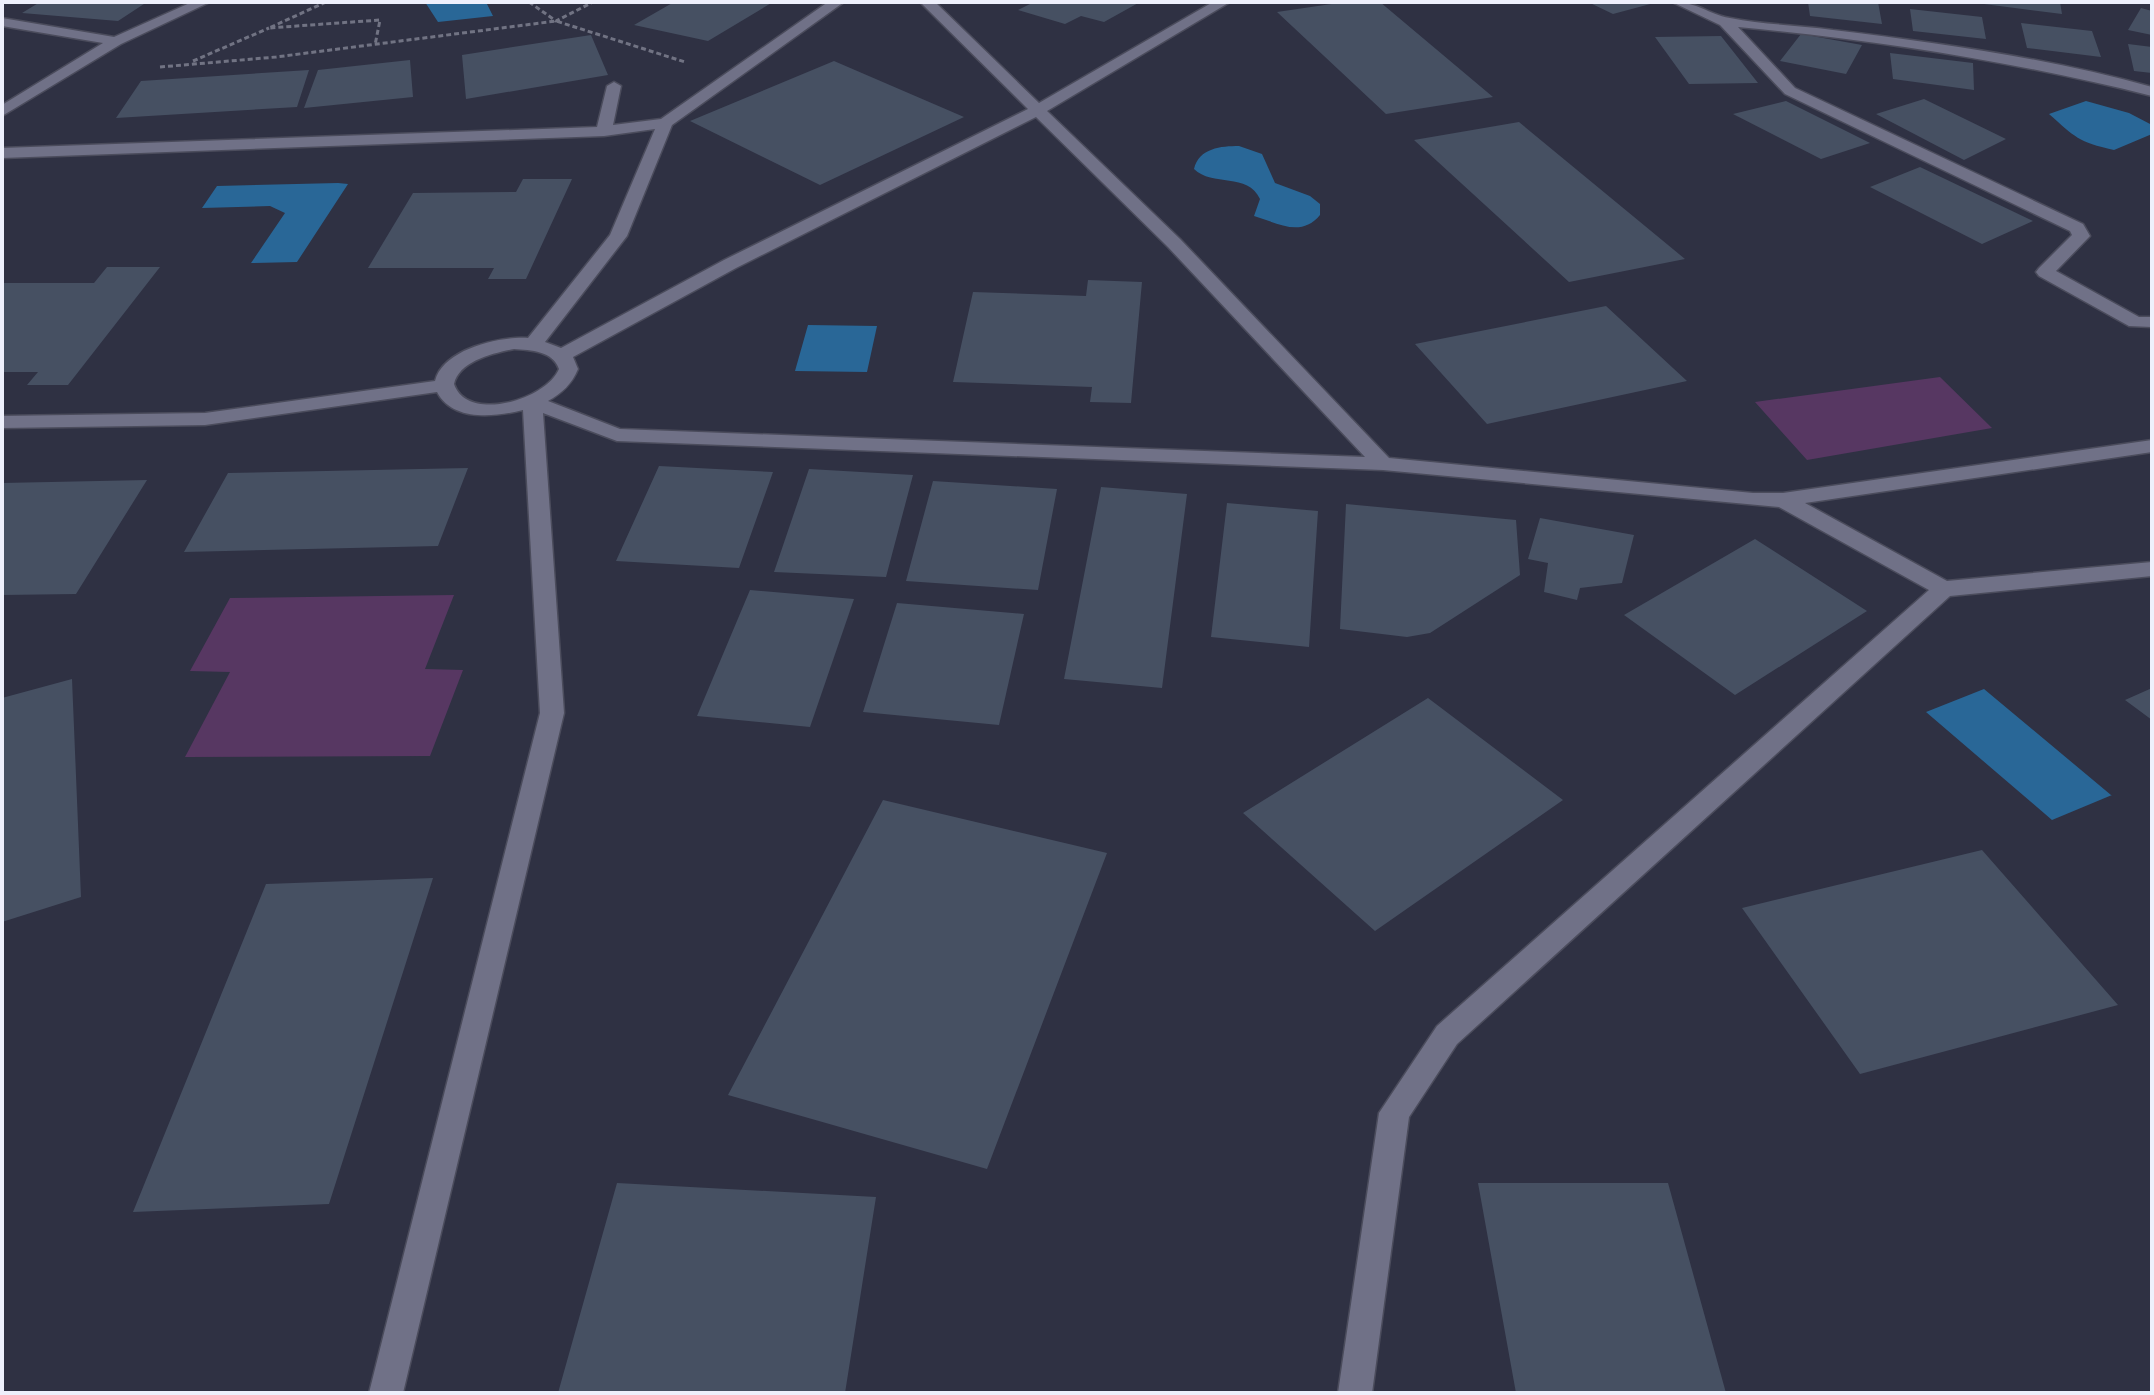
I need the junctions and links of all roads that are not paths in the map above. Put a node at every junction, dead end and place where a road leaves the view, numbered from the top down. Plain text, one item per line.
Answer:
1 (203, 2) edge
2 (837, 2) edge
3 (927, 2) edge
4 (1223, 2) edge
5 (1679, 2) edge
6 (2, 22) edge
7 (1725, 22) junction
8 (116, 41) junction
9 (614, 86) road end
10 (2152, 92) edge
11 (1040, 109) junction
12 (2, 111) edge
13 (665, 123) junction
14 (604, 131) junction
15 (2, 153) edge
16 (2152, 322) edge
17 (534, 343) junction
18 (562, 355) junction
19 (445, 385) junction
20 (532, 402) junction
21 (2, 422) edge
22 (2152, 446) edge
23 (1383, 464) junction
24 (1783, 500) junction
25 (2152, 569) edge
26 (1944, 589) junction
27 (386, 1393) edge
28 (1355, 1393) edge

1 - 8 street
2 - 13 street
3 - 11 street
4 - 11 street
5 - 7 street
6 - 8 street
7 - 10 street
7 - 16 street
8 - 12 street
9 - 14 street
11 - 18 street
11 - 23 street
13 - 14 street
13 - 17 street
14 - 15 street
17 - 18 street
17 - 19 street
18 - 20 street
19 - 20 street
19 - 21 street
20 - 23 street
20 - 27 street
22 - 24 street
23 - 24 street
24 - 26 street
25 - 26 street
26 - 28 street

